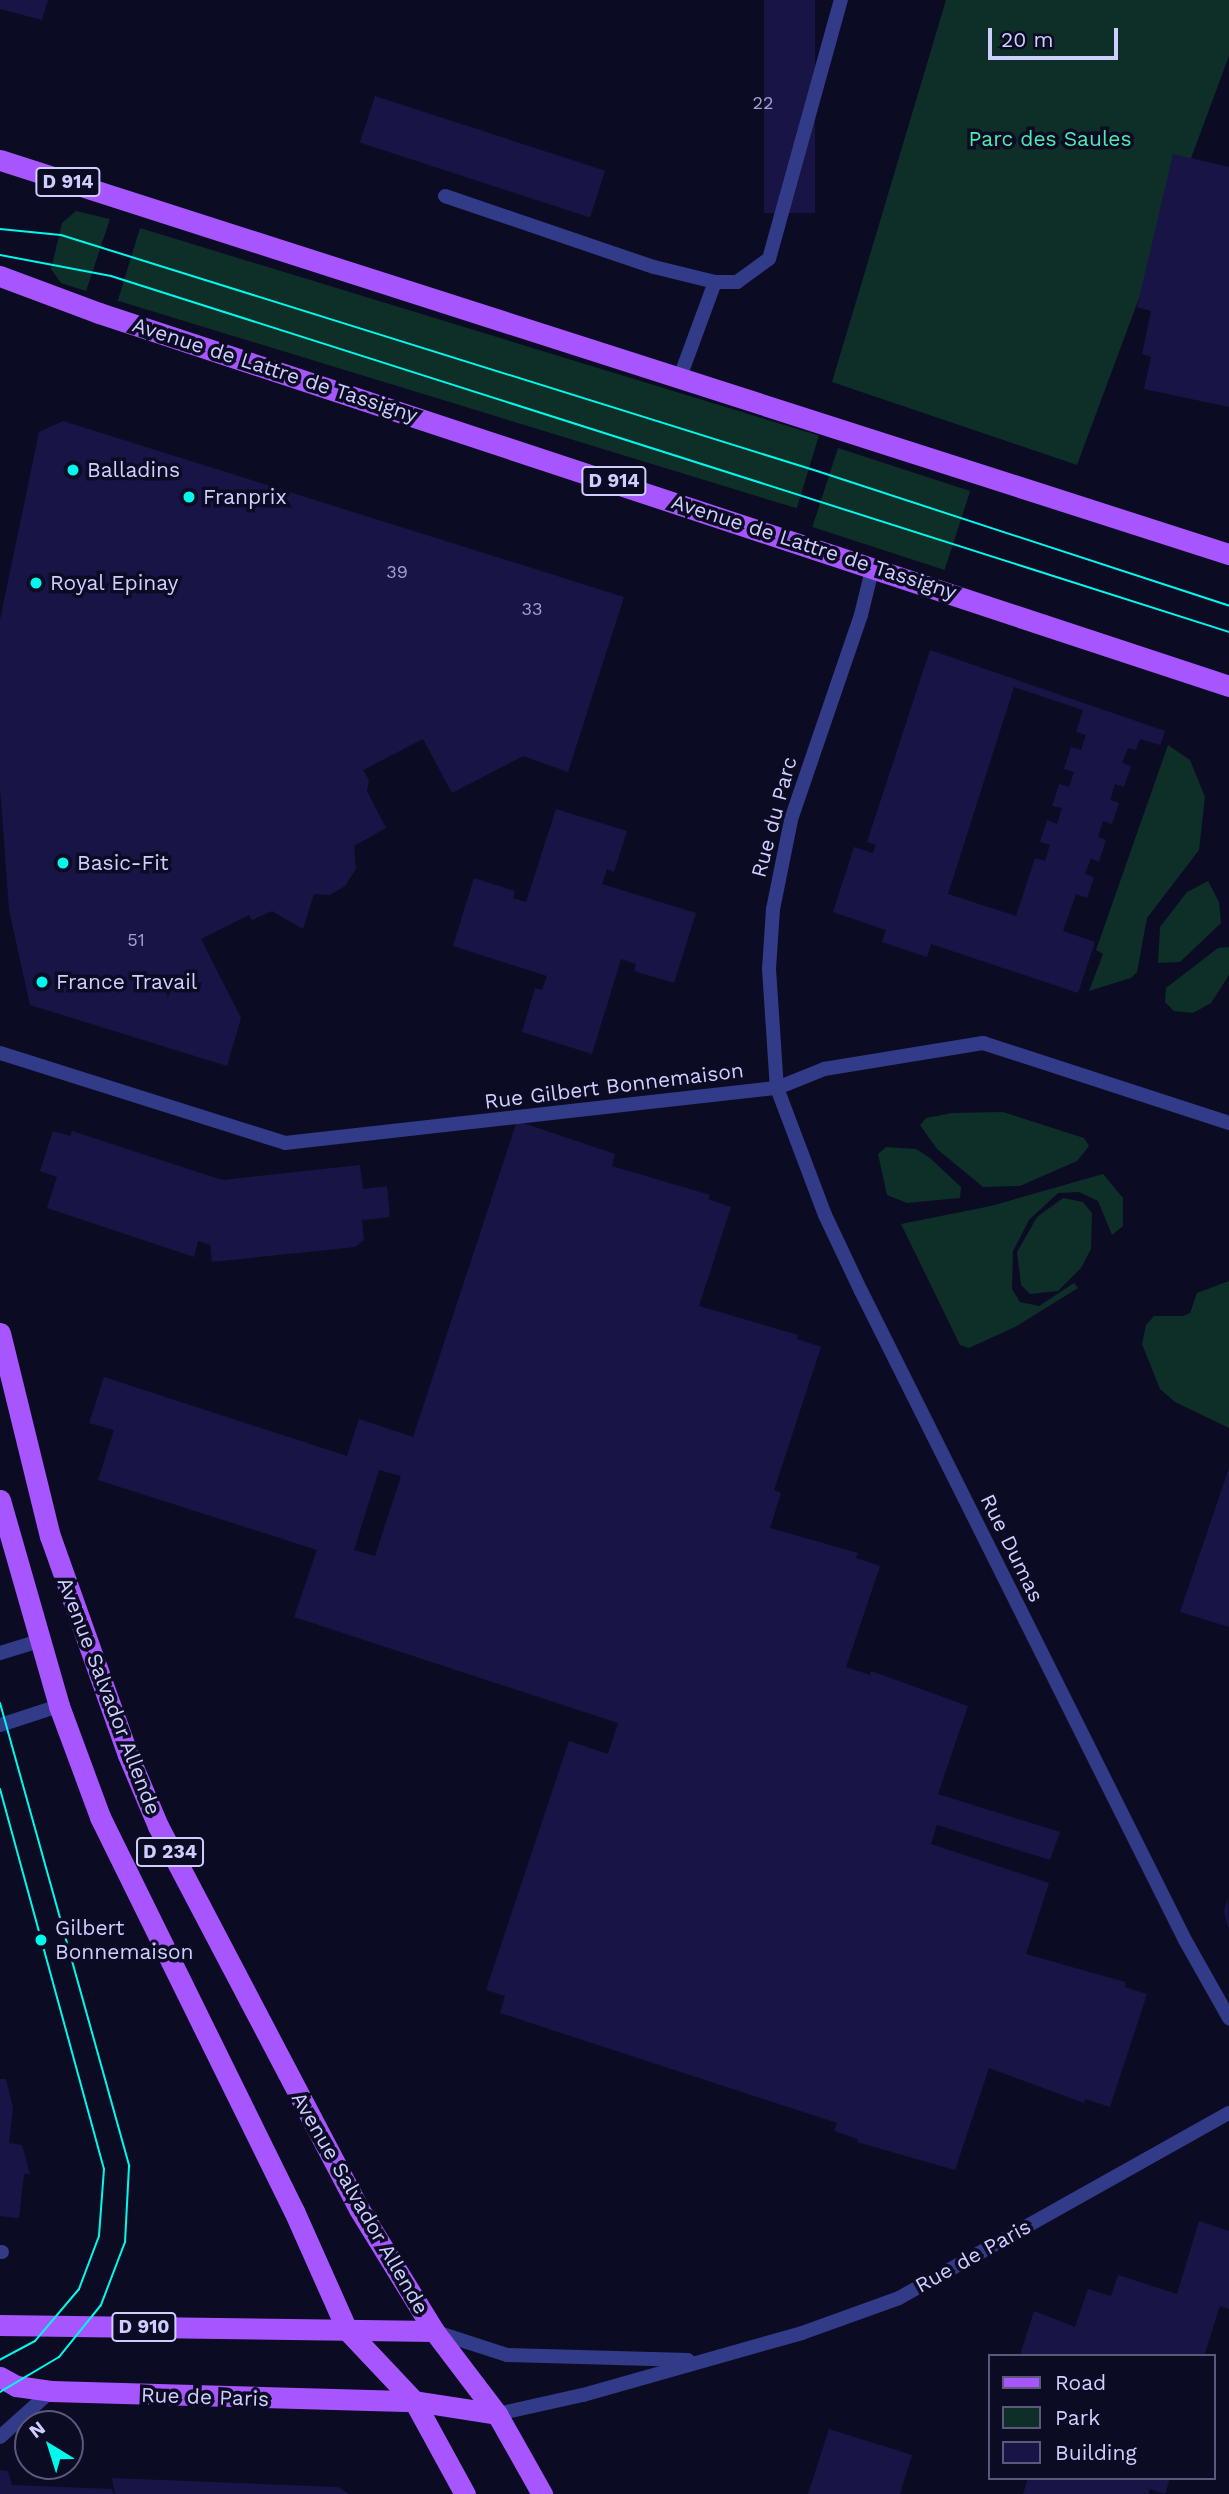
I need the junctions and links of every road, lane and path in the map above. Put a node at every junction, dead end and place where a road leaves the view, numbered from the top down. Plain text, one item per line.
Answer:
1 (841, 0) edge
2 (0, 160) edge
3 (445, 196) dead end
4 (0, 276) edge
5 (715, 282) junction
6 (680, 377) junction
7 (1229, 554) edge
8 (873, 566) junction
9 (1229, 686) edge
10 (0, 1052) edge
11 (777, 1088) junction
12 (1229, 1123) edge
13 (0, 1333) edge
14 (0, 1500) edge
15 (39, 1641) junction
16 (0, 1653) edge
17 (59, 1706) junction
18 (0, 1725) edge
19 (1229, 2018) edge
20 (1229, 2113) edge
21 (0, 2325) edge
22 (347, 2330) junction
23 (435, 2331) junction
24 (700, 2360) junction
25 (0, 2377) edge
26 (51, 2391) junction
27 (414, 2401) junction
28 (497, 2414) junction
29 (0, 2437) edge
30 (465, 2494) edge
31 (542, 2494) edge

1 - 5 street
2 - 6 main road, D 914
3 - 5 street
4 - 8 main road, Avenue de Lattre de Tassigny / D 914
5 - 6 street
6 - 7 main road, D 914
8 - 9 main road, Avenue de Lattre de Tassigny / D 914
8 - 11 street, Rue du Parc
10 - 11 street, Rue Gilbert Bonnemaison
11 - 12 street, Rue Gilbert Bonnemaison
11 - 19 street, Rue Dumas
13 - 23 main road, Avenue Salvador Allende / D 234
14 - 15 main road, Avenue Salvador Allende / D 234
15 - 16 street
15 - 17 main road, Avenue Salvador Allende / D 234
17 - 18 street
17 - 22 main road, Avenue Salvador Allende / D 234
20 - 24 street, Rue de Paris
21 - 22 main road, D 910
22 - 23 main road, D 910
22 - 27 main road, Avenue Salvador Allende
23 - 24 street, Rue de Paris
23 - 28 main road, Avenue Salvador Allende
24 - 28 street, Rue de Paris
25 - 26 main road, Rue de Paris
26 - 27 main road, Rue de Paris
26 - 29 street
27 - 28 main road, Rue de Paris
27 - 30 main road, Avenue Salvador Allende
28 - 31 main road, Avenue Salvador Allende

